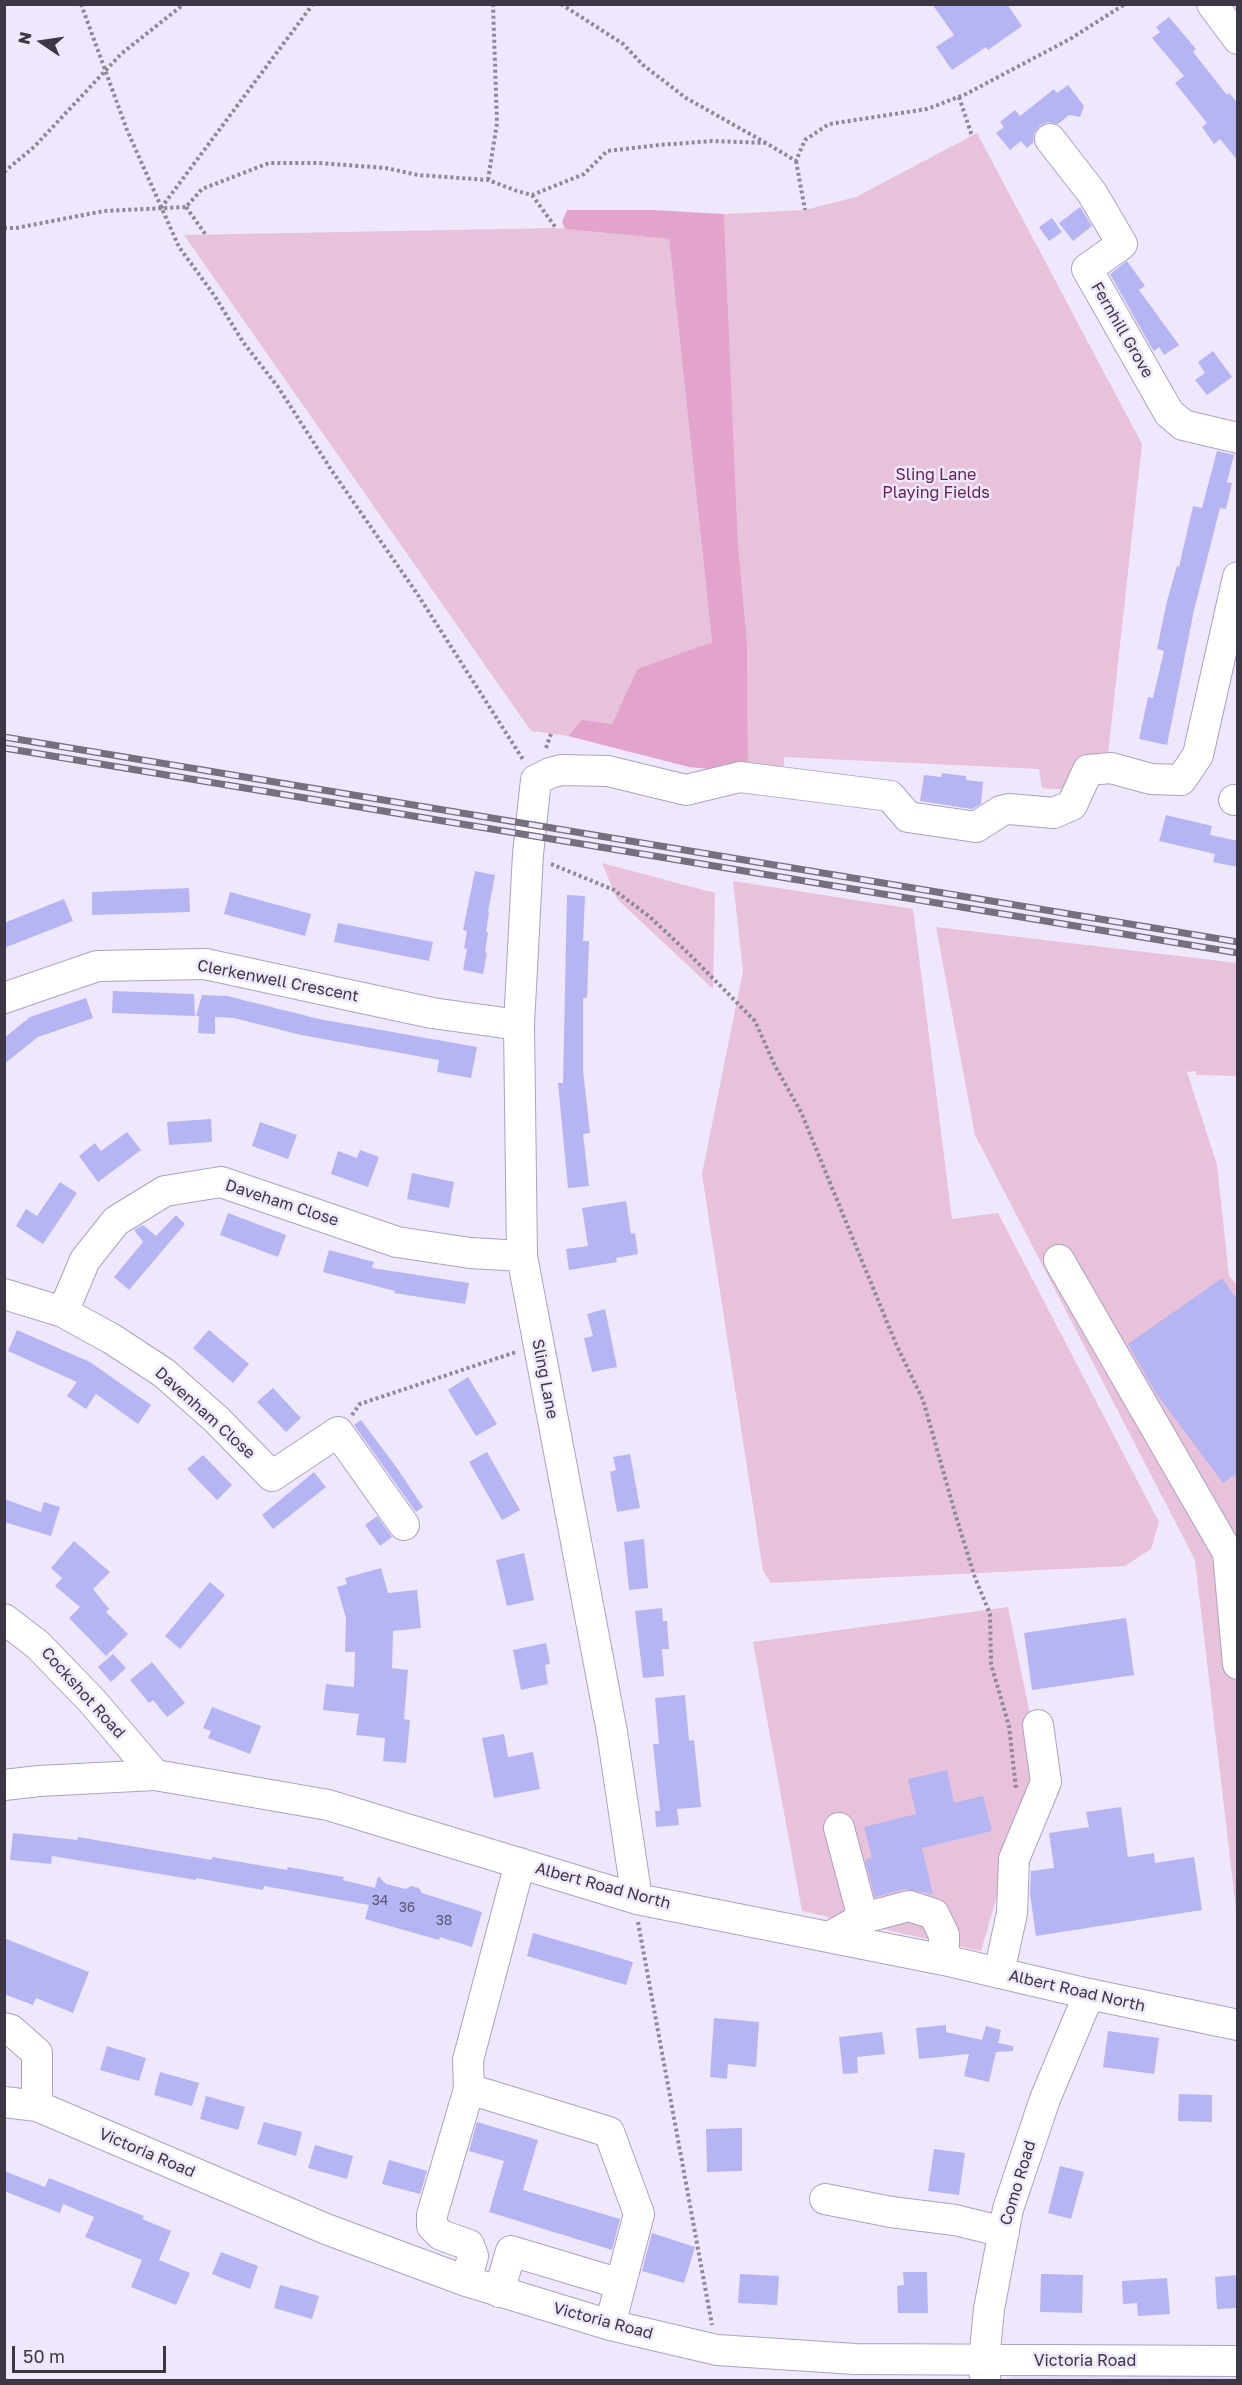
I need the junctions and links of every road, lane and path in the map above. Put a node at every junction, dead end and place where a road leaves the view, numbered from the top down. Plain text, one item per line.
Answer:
1 (81, 4) edge
2 (184, 4) edge
3 (313, 4) edge
4 (493, 4) edge
5 (561, 4) edge
6 (1125, 4) edge
7 (1212, 4) edge
8 (1238, 39) edge
9 (105, 70) junction
10 (959, 97) junction
11 (972, 136) dead end
12 (1050, 139) dead end
13 (766, 143) junction
14 (796, 161) junction
15 (4, 172) edge
16 (488, 180) junction
17 (532, 195) junction
18 (186, 207) junction
19 (161, 208) junction
20 (805, 210) dead end
21 (4, 228) edge
22 (556, 228) dead end
23 (206, 235) dead end
24 (1238, 438) edge
25 (1237, 578) edge
26 (540, 778) junction
27 (528, 854) junction
28 (4, 998) edge
29 (519, 1025) junction
30 (522, 1256) junction
31 (1059, 1260) dead end
32 (4, 1294) edge
33 (63, 1312) junction
34 (538, 1344) junction
35 (338, 1432) junction
36 (404, 1526) dead end
37 (4, 1619) edge
38 (1238, 1664) edge
39 (1038, 1725) dead end
40 (155, 1774) junction
41 (4, 1785) edge
42 (1016, 1792) dead end
43 (839, 1828) dead end
44 (520, 1863) junction
45 (633, 1898) junction
46 (863, 1918) junction
47 (831, 1936) junction
48 (944, 1960) junction
49 (999, 1973) junction
50 (1089, 1994) junction
51 (1238, 2025) edge
52 (4, 2028) edge
53 (469, 2090) junction
54 (4, 2102) edge
55 (37, 2106) junction
56 (825, 2199) dead end
57 (1004, 2232) junction
58 (466, 2281) junction
59 (621, 2284) junction
60 (499, 2292) junction
61 (610, 2325) junction
62 (717, 2350) junction
63 (1238, 2361) edge
64 (985, 2371) edge

1 - 9 path
2 - 9 path
3 - 19 path
4 - 16 path
5 - 13 path
6 - 10 path
7 - 8 street
9 - 15 path
9 - 19 path
10 - 11 path
10 - 14 path
12 - 24 street, Fernhill Grove
13 - 14 path
13 - 17 path
14 - 20 path
16 - 17 path
16 - 18 path
17 - 22 path
18 - 19 path
18 - 23 path
19 - 21 path
19 - 26 path
25 - 26 street
26 - 27 street, Sling Lane
27 - 29 street, Sling Lane
27 - 42 path
28 - 29 street, Clerkenwell Crescent
29 - 30 street, Sling Lane
30 - 33 street, Daveham Close
30 - 34 street, Sling Lane
31 - 38 street
32 - 33 street, Davenham Close
33 - 35 street, Davenham Close
34 - 35 path
34 - 45 street, Sling Lane
35 - 36 street
37 - 40 street, Cockshot Road
39 - 49 street
40 - 41 street, Albert Road North
40 - 44 street, Albert Road North
43 - 46 street
44 - 45 street, Albert Road North
44 - 53 street
45 - 47 street, Albert Road North
45 - 62 path
46 - 47 street
46 - 48 street
47 - 48 street, Albert Road North
48 - 49 street, Albert Road North
49 - 50 street, Albert Road North
50 - 51 street, Albert Road North
50 - 57 street, Como Road
52 - 55 street
53 - 58 street
53 - 59 street
54 - 55 street, Victoria Road
55 - 58 street, Victoria Road
56 - 57 street
57 - 64 street, Como Road
58 - 60 street, Victoria Road
59 - 60 street
59 - 61 street
60 - 61 street, Victoria Road
61 - 62 street, Victoria Road
62 - 64 street, Victoria Road
63 - 64 street, Victoria Road

